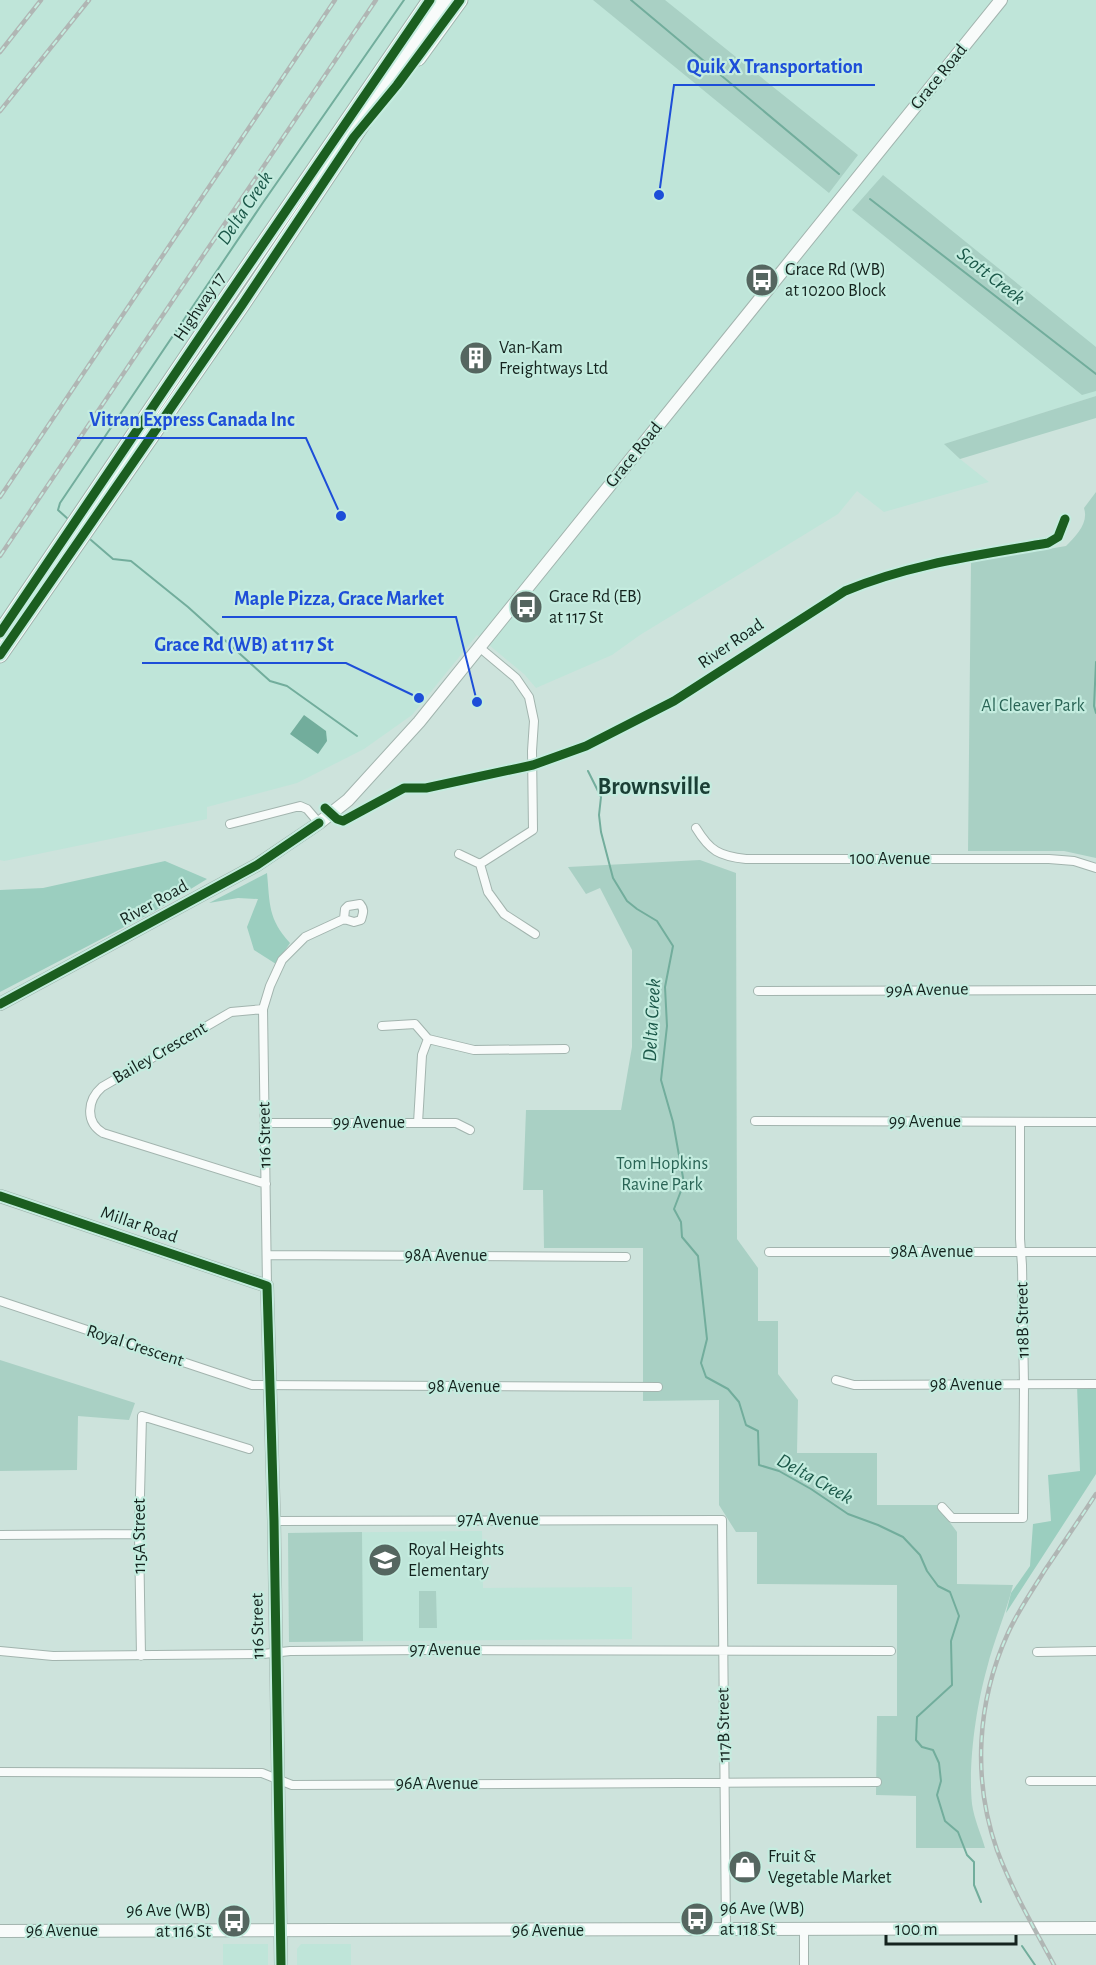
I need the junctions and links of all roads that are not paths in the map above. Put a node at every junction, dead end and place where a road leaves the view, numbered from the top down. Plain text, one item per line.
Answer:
1 (430, 0) edge
2 (445, 0) edge
3 (460, 0) edge
4 (1000, 0) edge
5 (354, 137) junction
6 (1065, 519) dead end
7 (0, 633) edge
8 (479, 647) junction
9 (0, 655) edge
10 (532, 765) junction
11 (404, 788) dead end
12 (319, 823) junction
13 (230, 824) dead end
14 (696, 828) dead end
15 (459, 854) dead end
16 (480, 864) junction
17 (1096, 868) edge
18 (344, 919) dead end
19 (535, 934) dead end
20 (1096, 990) edge
21 (758, 991) dead end
22 (0, 1004) edge
23 (263, 1009) junction
24 (382, 1026) dead end
25 (429, 1039) junction
26 (565, 1049) dead end
27 (755, 1121) dead end
28 (1096, 1122) edge
29 (266, 1123) junction
30 (418, 1123) junction
31 (1020, 1123) junction
32 (470, 1130) dead end
33 (266, 1184) junction
34 (0, 1196) edge
35 (769, 1252) dead end
36 (1021, 1252) junction
37 (1096, 1252) edge
38 (267, 1255) junction
39 (626, 1257) dead end
40 (267, 1286) junction
41 (0, 1301) edge
42 (836, 1380) dead end
43 (1024, 1384) junction
44 (1096, 1384) edge
45 (270, 1386) junction
46 (658, 1388) dead end
47 (249, 1449) dead end
48 (942, 1507) dead end
49 (722, 1520) joint
50 (274, 1521) junction
51 (139, 1534) junction
52 (0, 1535) edge
53 (722, 1650) junction
54 (0, 1651) edge
55 (891, 1651) dead end
56 (1096, 1651) edge
57 (1037, 1652) dead end
58 (275, 1653) junction
59 (141, 1656) junction
60 (0, 1772) edge
61 (279, 1779) junction
62 (1030, 1781) dead end
63 (1096, 1781) edge
64 (877, 1782) dead end
65 (724, 1783) junction
66 (1096, 1928) edge
67 (804, 1929) junction
68 (726, 1930) junction
69 (0, 1931) edge
70 (280, 1931) junction
71 (281, 1965) edge
72 (804, 1965) edge

1 - 7 highway, Highway 17
2 - 5 highway, Highway 17
3 - 5 highway
4 - 8 street, Grace Road
5 - 9 highway, Highway 17
6 - 10 street, River Road
8 - 10 street
8 - 12 street, Grace Road
10 - 11 street, River Road
10 - 16 street
12 - 13 street
12 - 22 street, River Road
14 - 17 street, 100 Avenue
15 - 16 street
16 - 19 street
18 - 23 street, 116 Street
20 - 21 street, 99A Avenue
23 - 29 street, 116 Street
23 - 33 street, Bailey Crescent
24 - 25 street
25 - 26 street
25 - 30 street
27 - 31 street, 99 Avenue
28 - 31 street, 99 Avenue
29 - 30 street, 99 Avenue
29 - 33 street, 116 Street
30 - 32 street, 99 Avenue
31 - 36 street, 118B Street
33 - 38 street, 116 Street
34 - 40 street, Millar Road
35 - 36 street, 98A Avenue
36 - 37 street, 98A Avenue
36 - 43 street, 118B Street
38 - 39 street, 98A Avenue
38 - 40 street, 116 Street
40 - 45 street, 116 Street
41 - 45 street, Royal Crescent
42 - 43 street, 98 Avenue
43 - 44 street, 98 Avenue
43 - 48 street, 118B Street
45 - 46 street, 98 Avenue
45 - 50 street, 116 Street
47 - 51 street, 115A Street
49 - 50 street, 97A Avenue
49 - 53 street, 117B Street
50 - 58 street, 116 Street
51 - 52 street
51 - 59 street, 115A Street
53 - 55 street, 97 Avenue
53 - 58 street, 97 Avenue
53 - 65 street, 117B Street
54 - 59 street, 97 Avenue
56 - 57 street
58 - 59 street, 97 Avenue
58 - 61 street, 116 Street
60 - 61 street, 96A Avenue
61 - 65 street, 96A Avenue
61 - 70 street, 116 Street
62 - 63 street
64 - 65 street, 96A Avenue
65 - 68 street, 117B Street
66 - 67 street, 96 Avenue
67 - 68 street, 96 Avenue
67 - 72 street
68 - 70 street, 96 Avenue
69 - 70 street, 96 Avenue
70 - 71 street, 116 Street

